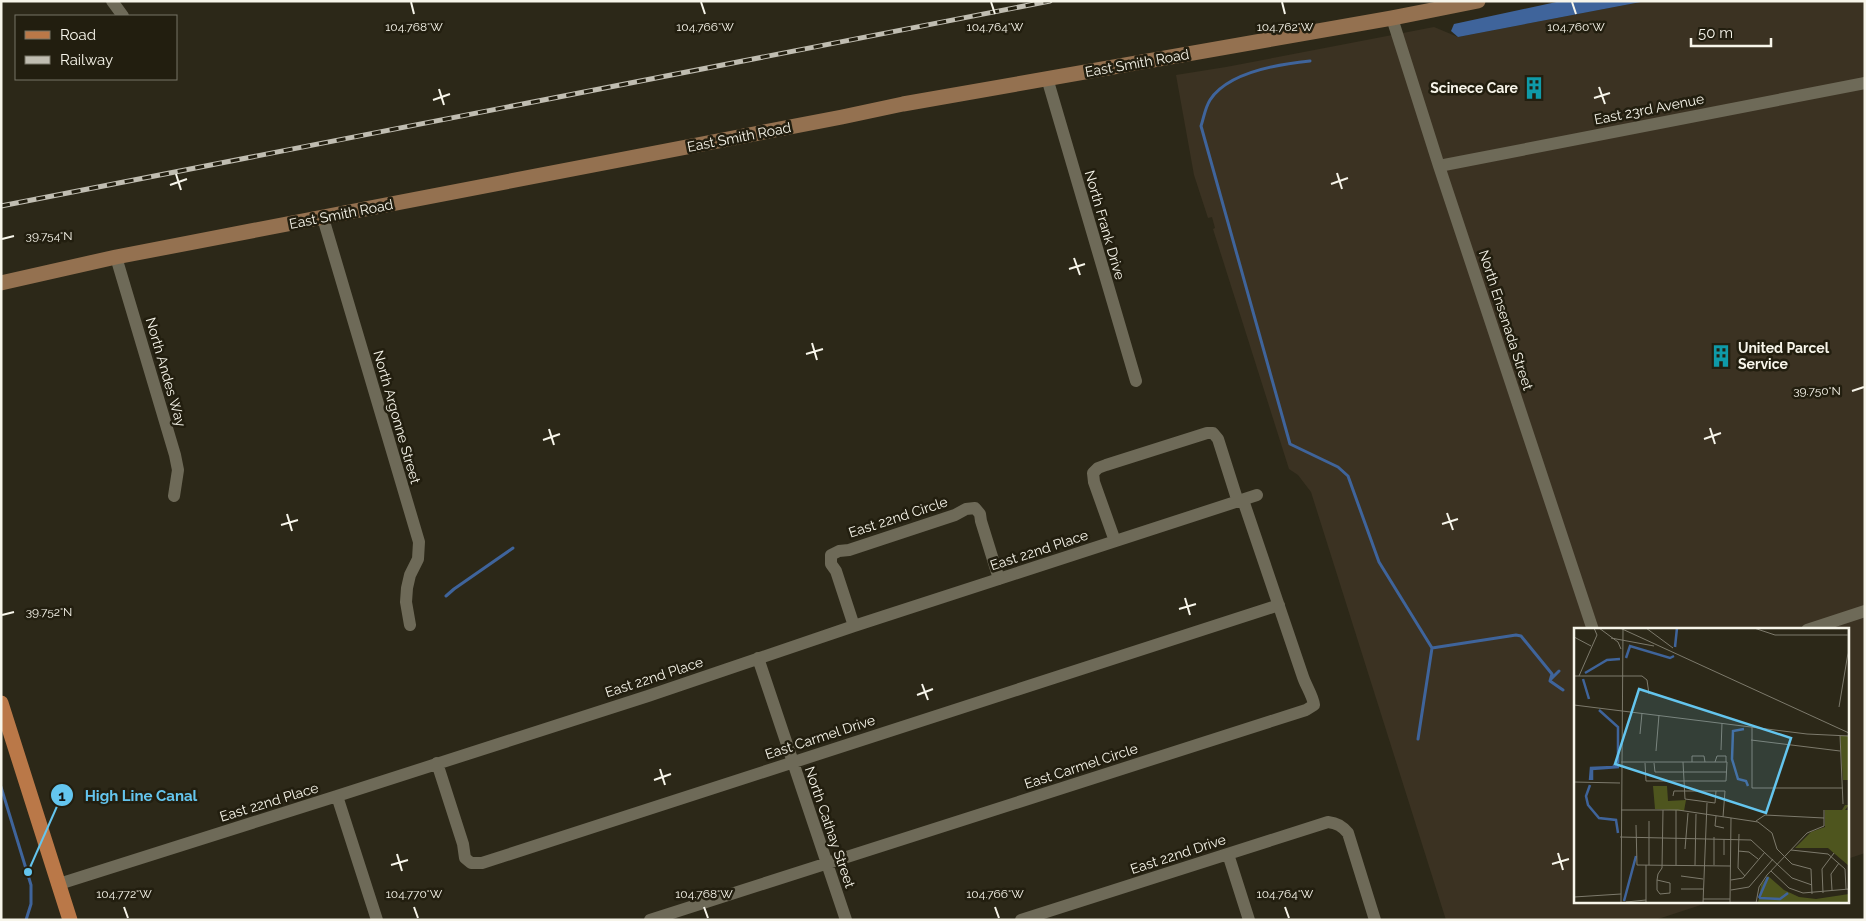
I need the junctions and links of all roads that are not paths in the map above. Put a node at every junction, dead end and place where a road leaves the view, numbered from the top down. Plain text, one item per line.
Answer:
1 (112, 1) edge
2 (1478, 1) edge
3 (122, 15) edge
4 (1392, 18) junction
5 (1047, 78) junction
6 (1865, 83) edge
7 (1439, 166) junction
8 (323, 218) junction
9 (116, 257) junction
10 (1, 283) edge
11 (1136, 381) dead end
12 (1256, 495) dead end
13 (174, 496) dead end
14 (1241, 501) junction
15 (1115, 542) junction
16 (999, 579) junction
17 (1279, 605) junction
18 (1865, 611) edge
19 (410, 625) dead end
20 (854, 626) junction
21 (1592, 628) edge
22 (1813, 628) edge
23 (758, 658) junction
24 (1, 702) edge
25 (792, 762) junction
26 (437, 764) junction
27 (337, 796) junction
28 (1228, 854) junction
29 (826, 863) junction
30 (59, 884) junction
31 (70, 920) edge
32 (377, 920) edge
33 (650, 920) edge
34 (846, 920) edge
35 (1021, 920) edge
36 (1249, 920) edge
37 (1375, 920) edge

1 - 3 street
2 - 4 street, East Smith Road
4 - 5 street, East Smith Road
4 - 7 street, North Ensenada Street
5 - 8 street, East Smith Road
5 - 11 street, North Frank Drive
6 - 7 street, East 23rd Avenue
7 - 21 street, North Ensenada Street
8 - 9 street, East Smith Road
8 - 19 street, North Argonne Street
9 - 10 street, East Smith Road
9 - 13 street, North Andes Way
12 - 14 street, East 22nd Place
14 - 15 street, East 22nd Place
14 - 15 street
14 - 17 street, East Carmel Circle
15 - 16 street, East 22nd Place
16 - 20 street, East 22nd Place
16 - 20 street, East 22nd Circle
17 - 25 street, East Carmel Drive
17 - 29 street, East Carmel Circle
18 - 22 street
20 - 23 street, East 22nd Place
23 - 25 street, North Cathay Street
23 - 26 street, East 22nd Place
24 - 30 main road
25 - 26 street, East Carmel Drive
25 - 29 street, North Cathay Street
26 - 27 street, East 22nd Place
27 - 30 street, East 22nd Place
27 - 32 street
28 - 35 street, East 22nd Drive
28 - 36 street
28 - 37 street, East 22nd Drive
29 - 33 street, East Carmel Circle
29 - 34 street, North Cathay Street
30 - 31 main road

